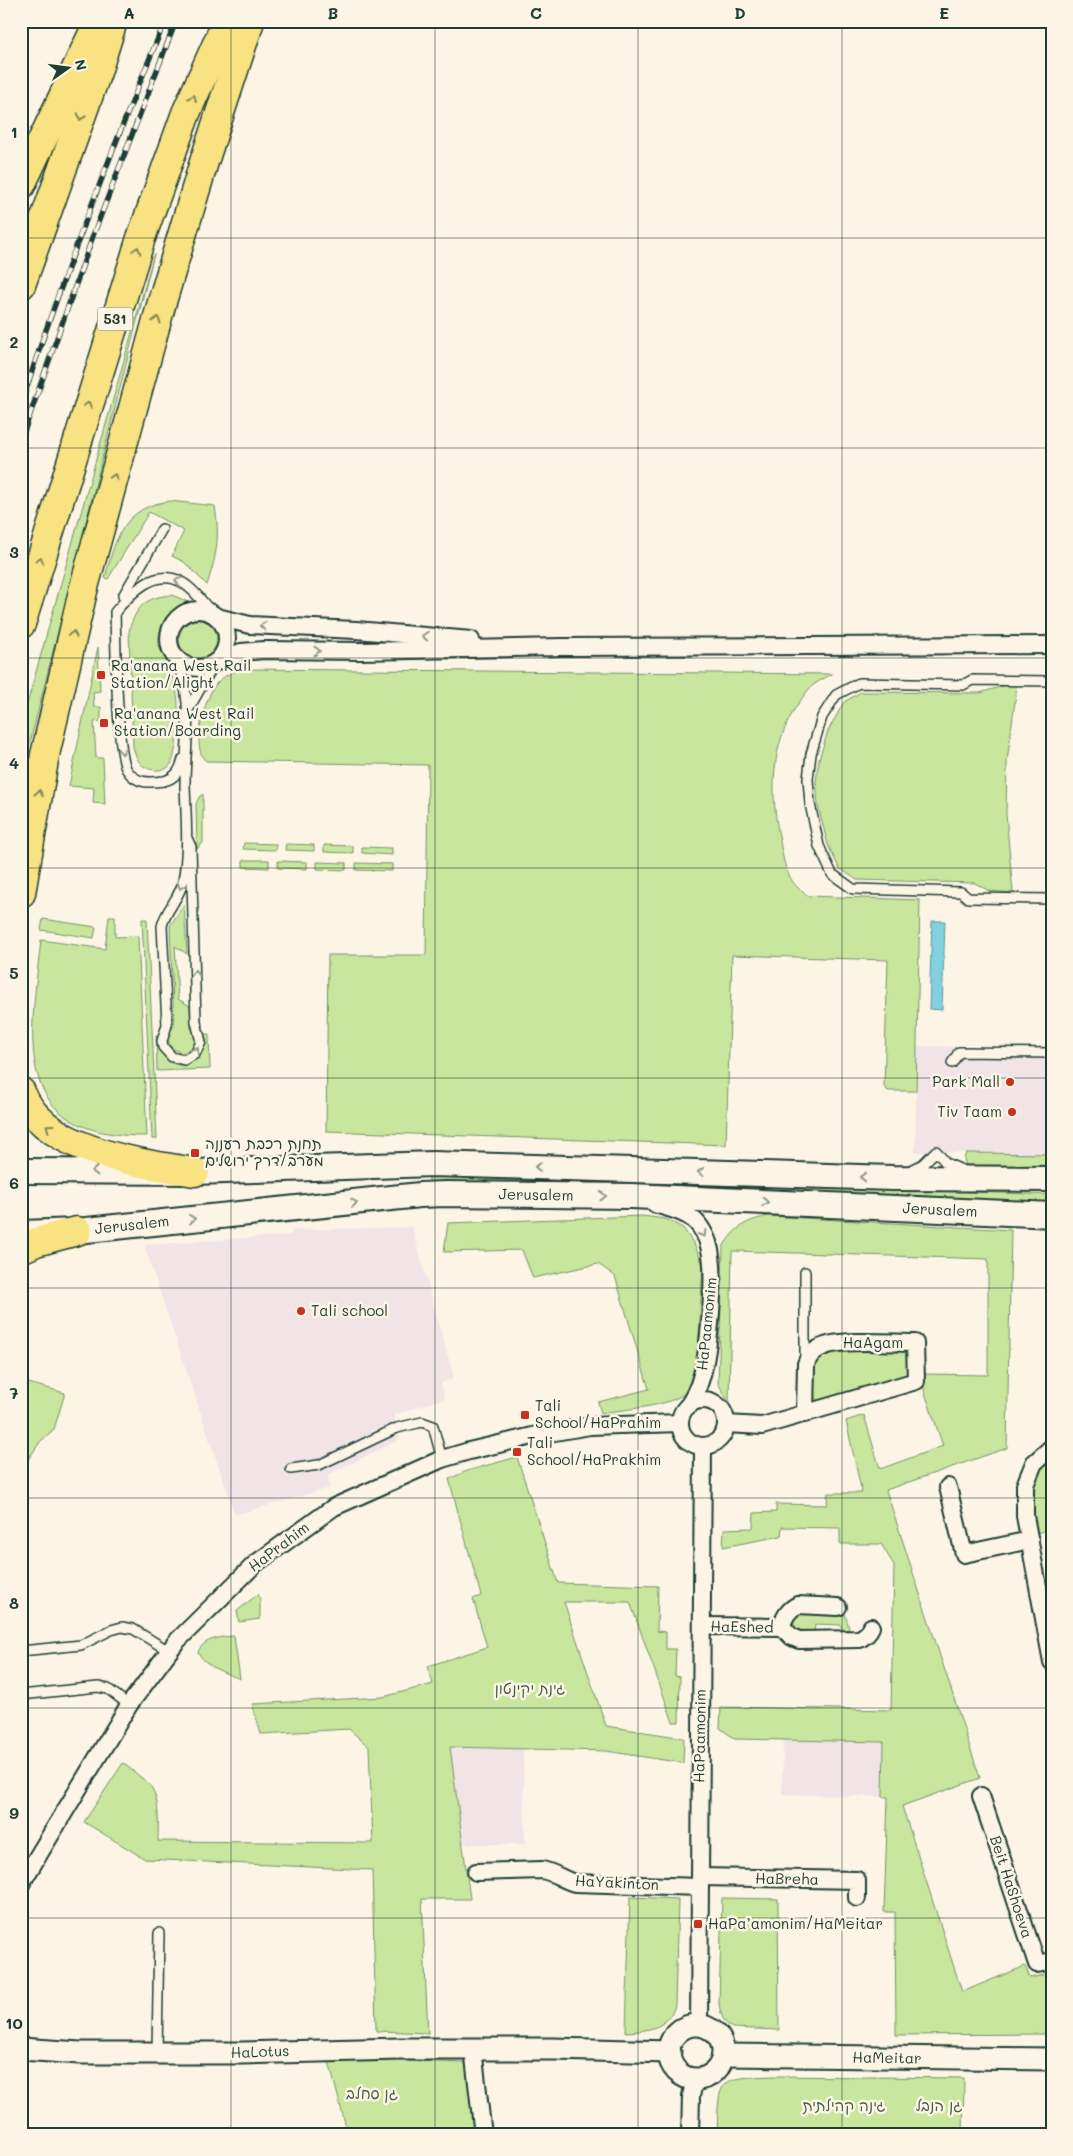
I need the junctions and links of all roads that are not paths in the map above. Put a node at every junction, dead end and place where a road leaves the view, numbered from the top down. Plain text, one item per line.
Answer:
1 (99, 21) edge
2 (113, 21) edge
3 (227, 21) edge
4 (250, 21) edge
5 (21, 185) edge
6 (21, 285) edge
7 (162, 529) dead end
8 (115, 612) junction
9 (215, 616) junction
10 (21, 624) edge
11 (1052, 645) edge
12 (561, 648) junction
13 (173, 654) junction
14 (216, 662) junction
15 (1052, 681) edge
16 (188, 710) junction
17 (187, 743) junction
18 (187, 838) junction
19 (21, 893) edge
20 (1052, 899) edge
21 (1052, 1053) edge
22 (952, 1063) dead end
23 (21, 1092) edge
24 (21, 1171) edge
25 (194, 1172) junction
26 (1052, 1179) edge
27 (632, 1196) junction
28 (1052, 1215) edge
29 (76, 1231) junction
30 (21, 1233) edge
31 (21, 1249) edge
32 (804, 1272) dead end
33 (806, 1364) junction
34 (688, 1406) junction
35 (805, 1414) junction
36 (680, 1423) junction
37 (726, 1424) junction
38 (703, 1447) junction
39 (1052, 1447) edge
40 (442, 1459) junction
41 (291, 1469) dead end
42 (948, 1487) dead end
43 (1030, 1540) junction
44 (838, 1607) dead end
45 (702, 1626) junction
46 (782, 1627) junction
47 (871, 1627) dead end
48 (21, 1651) edge
49 (169, 1652) junction
50 (1052, 1662) edge
51 (21, 1695) edge
52 (129, 1705) junction
53 (981, 1796) dead end
54 (476, 1872) dead end
55 (700, 1882) junction
56 (21, 1884) edge
57 (857, 1898) dead end
58 (159, 1933) dead end
59 (1052, 1961) edge
60 (699, 2025) junction
61 (21, 2035) edge
62 (21, 2049) edge
63 (473, 2049) junction
64 (48, 2050) junction
65 (670, 2052) junction
66 (157, 2054) junction
67 (723, 2055) junction
68 (1052, 2059) edge
69 (695, 2078) junction
70 (484, 2135) edge
71 (690, 2135) edge

1 - 5 highway
2 -> 6 highway
10 -> 3 highway, 531
19 -> 4 highway
7 - 8 lane
9 -> 8 lane
8 -> 17 lane
12 -> 9 street
9 - 13 street
9 - 14 street
11 - 12 street
14 -> 12 street
13 - 14 street
13 - 16 lane
14 - 16 lane
15 - 20 lane
16 - 17 lane
17 - 18 lane
18 -> 18 lane
21 - 22 lane
25 -> 23 highway
25 -> 24 main road, Jerusalem
26 -> 25 main road, Jerusalem
27 -> 28 main road, Jerusalem
29 -> 27 main road, Jerusalem
27 -> 34 street, HaPaamonim
29 - 30 main road, Jerusalem
29 - 31 highway
32 - 33 lane
33 - 35 street
33 - 35 street, HaAgam
34 - 36 street
34 - 37 street
35 - 37 street, HaAgam
36 - 38 street
36 - 40 street, HaPrahim
37 - 38 street
38 - 45 street, HaPaamonim
39 - 43 street
40 - 41 lane
40 - 49 street, HaPrahim
42 - 43 street
43 - 50 street
44 - 46 street, HaEshed
45 - 46 street, HaEshed
45 - 55 street, HaPaamonim
46 - 47 street, HaEshed
48 - 49 lane
49 - 52 street, HaPrahim
51 - 52 lane
52 - 56 street, HaPrahim
53 - 59 street, Beit HaShoeva
54 - 55 street, HaYakinton
55 - 57 street, HaBreha
55 - 60 street, HaPaamonim
58 - 66 lane
60 - 65 street
60 - 67 street
61 - 64 street, HaLotus
62 - 64 street, HaLotus
63 - 65 street, HaLotus
63 - 66 street, HaLotus
63 - 70 street
64 - 66 street, HaLotus
65 - 69 street
67 - 68 street, HaMeitar
67 - 69 street
69 - 71 street

